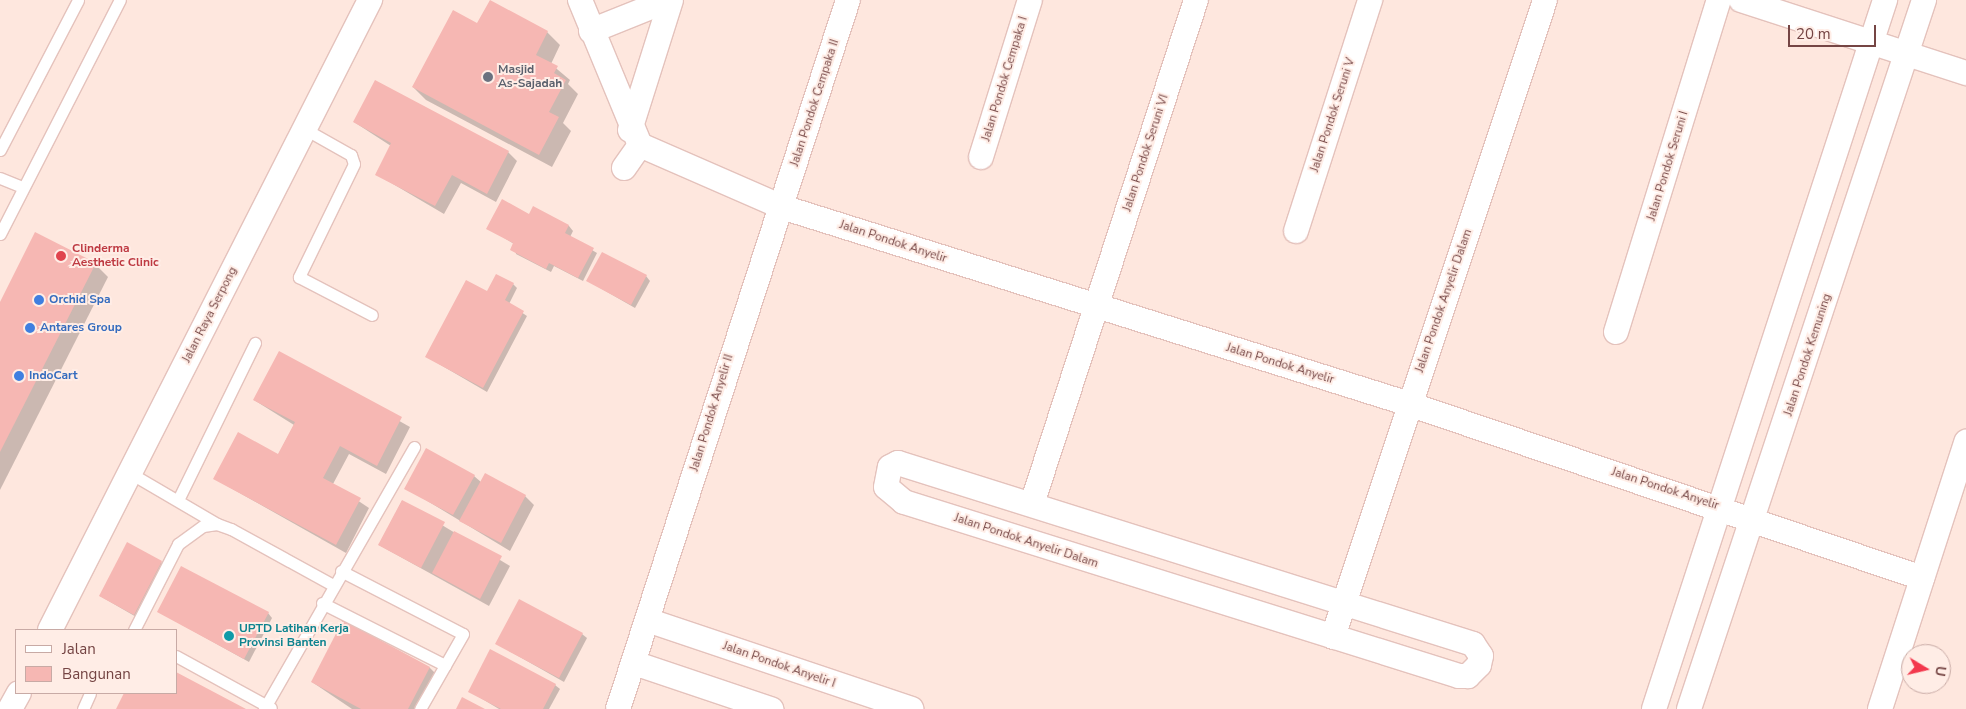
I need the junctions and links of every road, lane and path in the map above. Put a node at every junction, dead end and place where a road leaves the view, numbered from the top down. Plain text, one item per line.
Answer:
1 (78, 0) edge
2 (120, 0) edge
3 (370, 0) edge
4 (580, 0) edge
5 (670, 0) edge
6 (848, 0) edge
7 (1030, 0) edge
8 (1196, 0) edge
9 (1370, 0) edge
10 (1545, 0) edge
11 (1719, 0) edge
12 (1741, 0) edge
13 (1885, 0) edge
14 (1924, 0) edge
15 (592, 31) junction
16 (1872, 42) junction
17 (1908, 53) junction
18 (1966, 73) edge
19 (303, 128) junction
20 (635, 138) junction
21 (0, 150) edge
22 (980, 157) dead end
23 (624, 168) dead end
24 (0, 178) edge
25 (22, 187) junction
26 (782, 207) junction
27 (1296, 231) dead end
28 (0, 234) edge
29 (1097, 307) junction
30 (372, 315) dead end
31 (1616, 332) dead end
32 (255, 343) dead end
33 (1409, 404) junction
34 (1966, 442) edge
35 (414, 447) dead end
36 (130, 473) junction
37 (178, 500) junction
38 (1032, 504) junction
39 (1722, 508) junction
40 (1754, 519) junction
41 (217, 524) junction
42 (1181, 552) junction
43 (340, 571) junction
44 (1922, 578) junction
45 (332, 585) junction
46 (1170, 587) junction
47 (1342, 602) junction
48 (322, 603) junction
49 (647, 620) junction
50 (51, 629) edge
51 (135, 629) edge
52 (1333, 637) junction
53 (178, 657) edge
54 (634, 663) junction
55 (445, 666) junction
56 (18, 694) edge
57 (90, 694) edge
58 (267, 708) edge
59 (10, 709) edge
60 (83, 709) edge
61 (420, 709) edge
62 (618, 709) edge
63 (771, 709) edge
64 (911, 709) edge
65 (1654, 709) edge
66 (1690, 709) edge
67 (1880, 709) edge

1 - 21 lane
2 - 25 lane
3 - 19 street, Jalan Raya Serpong
4 - 15 street
5 - 15 street
5 - 20 street
6 - 26 street, Jalan Pondok Cempaka II
7 - 22 street, Jalan Pondok Cempaka I
8 - 29 street, Jalan Pondok Seruni VI
9 - 27 street, Jalan Pondok Seruni V
10 - 33 street, Jalan Pondok Anyelir Dalam
11 - 31 street, Jalan Pondok Seruni I
12 - 16 street
13 - 16 street
14 - 17 street, Jalan Pondok Kemuning
15 - 20 street
16 - 17 street
16 - 39 street
17 - 18 street
17 - 40 street, Jalan Pondok Kemuning
19 - 30 lane
19 - 36 street, Jalan Raya Serpong
20 - 23 street
20 - 26 street, Jalan Pondok Anyelir
24 - 25 lane
25 - 28 lane
26 - 29 street, Jalan Pondok Anyelir
26 - 49 street, Jalan Pondok Anyelir II
29 - 33 street, Jalan Pondok Anyelir
29 - 38 street
32 - 37 lane
33 - 39 street, Jalan Pondok Anyelir
33 - 47 street, Jalan Pondok Anyelir Dalam
34 - 44 street
35 - 43 lane
36 - 37 lane
36 - 50 street, Jalan Raya Serpong
37 - 41 lane
38 - 42 street, Jalan Pondok Anyelir Dalam
38 - 46 street, Jalan Pondok Anyelir Dalam
39 - 40 street, Jalan Pondok Anyelir
39 - 65 street
40 - 44 street, Jalan Pondok Anyelir
40 - 66 street, Jalan Pondok Kemuning
41 - 45 lane
41 - 51 lane
42 - 46 street
42 - 47 street, Jalan Pondok Anyelir Dalam
43 - 45 lane
43 - 55 lane
44 - 67 street
45 - 48 lane
46 - 52 street, Jalan Pondok Anyelir Dalam
47 - 52 street, Jalan Pondok Anyelir Dalam
47 - 52 street, Jalan Pondok Anyelir Dalam
48 - 55 lane
48 - 58 lane
49 - 54 street, Jalan Pondok Anyelir II
49 - 64 street, Jalan Pondok Anyelir I
53 - 58 lane
54 - 62 street, Jalan Pondok Anyelir II
54 - 63 street
55 - 61 lane
56 - 59 street
57 - 60 lane

